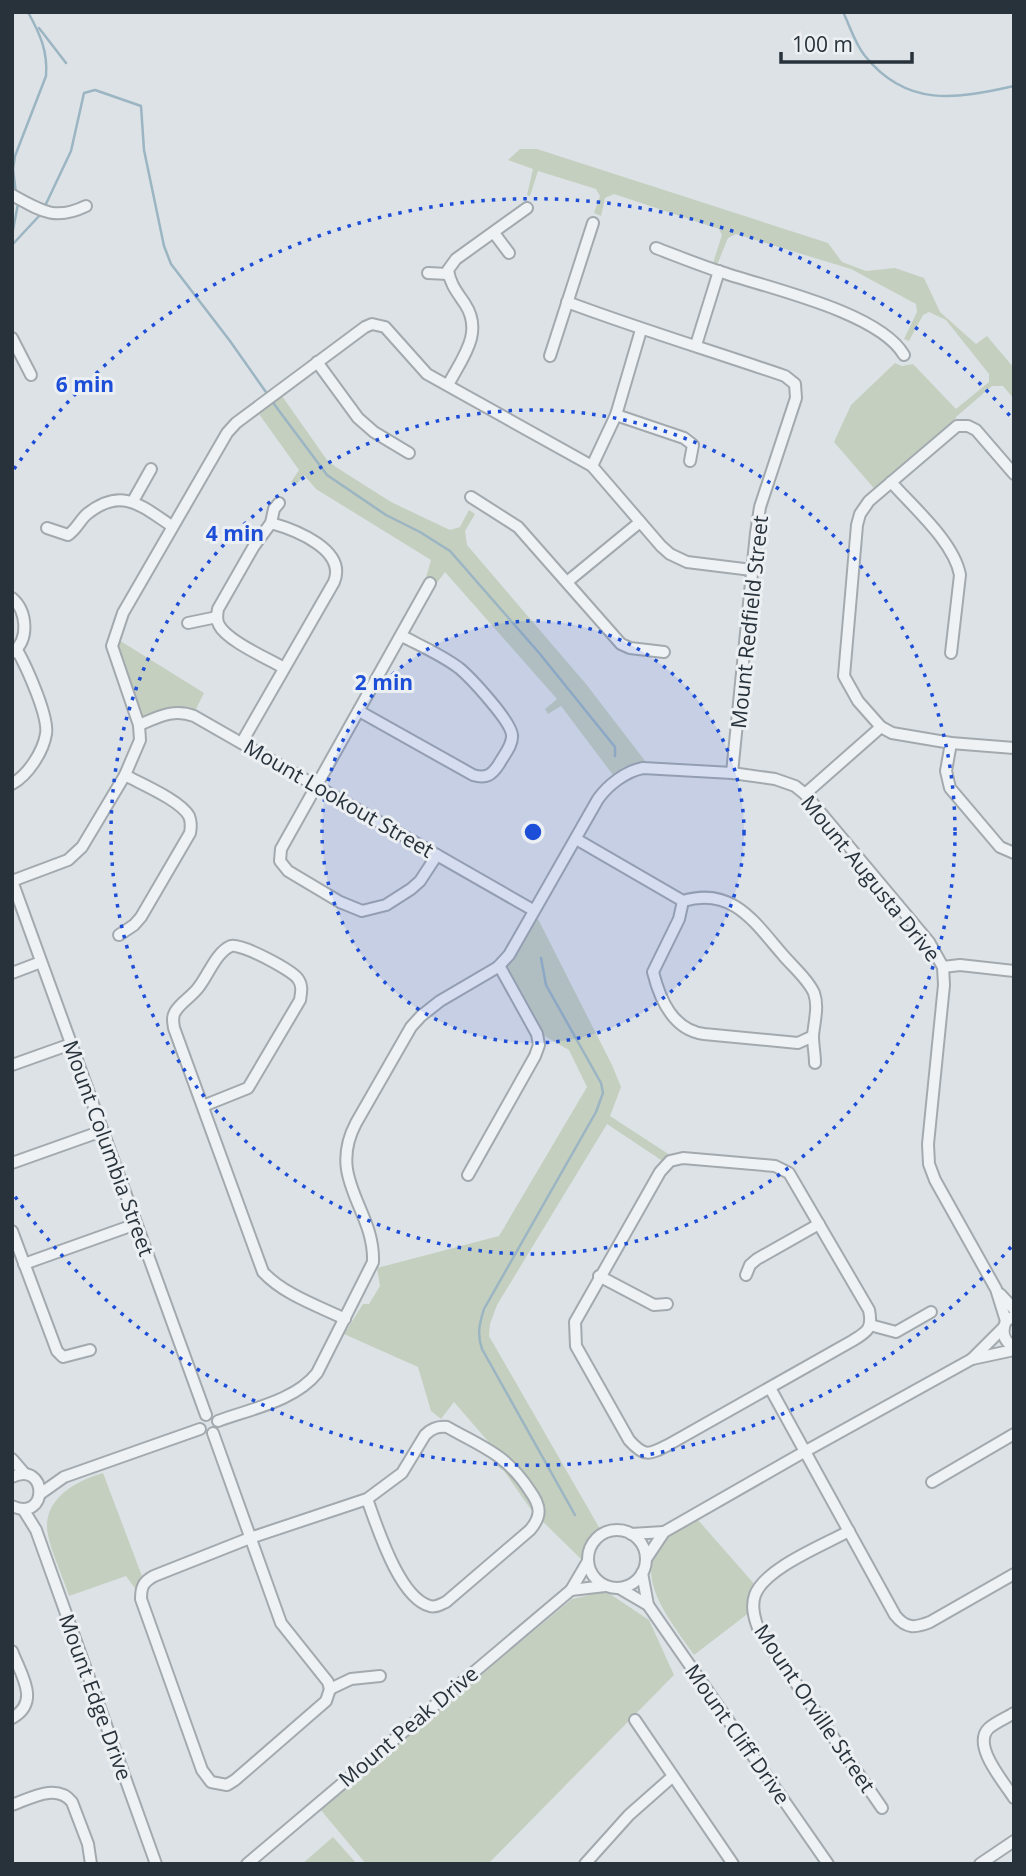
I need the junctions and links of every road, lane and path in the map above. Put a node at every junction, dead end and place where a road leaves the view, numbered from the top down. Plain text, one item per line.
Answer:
1 (13, 196) edge
2 (86, 206) dead end
3 (527, 208) dead end
4 (593, 223) dead end
5 (494, 233) junction
6 (656, 248) dead end
7 (509, 253) dead end
8 (719, 271) junction
9 (428, 273) dead end
10 (448, 274) junction
11 (567, 302) junction
12 (641, 330) junction
13 (12, 338) edge
14 (696, 345) junction
15 (904, 355) dead end
16 (550, 356) dead end
17 (317, 362) junction
18 (31, 375) dead end
19 (448, 385) junction
20 (616, 415) junction
21 (409, 453) dead end
22 (690, 461) dead end
23 (592, 466) junction
24 (150, 469) dead end
25 (1014, 474) edge
26 (891, 482) junction
27 (471, 496) dead end
28 (133, 501) junction
29 (279, 503) dead end
30 (640, 522) junction
31 (271, 523) junction
32 (173, 526) junction
33 (47, 528) dead end
34 (752, 570) junction
35 (567, 582) junction
36 (430, 583) dead end
37 (12, 598) edge
38 (217, 617) junction
39 (188, 623) dead end
40 (402, 636) junction
41 (14, 651) edge
42 (664, 652) dead end
43 (951, 653) dead end
44 (284, 668) junction
45 (359, 711) junction
46 (139, 725) junction
47 (881, 727) junction
48 (242, 741) junction
49 (951, 743) junction
50 (1014, 748) edge
51 (733, 773) junction
52 (125, 775) junction
53 (12, 784) edge
54 (318, 786) junction
55 (805, 794) junction
56 (576, 839) junction
57 (1014, 853) edge
58 (437, 855) junction
59 (12, 881) edge
60 (683, 901) junction
61 (533, 910) junction
62 (119, 935) dead end
63 (41, 962) junction
64 (498, 967) junction
65 (943, 967) junction
66 (1014, 971) edge
67 (12, 973) edge
68 (813, 1036) junction
69 (71, 1044) junction
70 (815, 1063) dead end
71 (12, 1065) edge
72 (203, 1106) junction
73 (102, 1131) junction
74 (12, 1163) edge
75 (468, 1175) dead end
76 (136, 1224) junction
77 (819, 1224) junction
78 (12, 1231) edge
79 (24, 1264) junction
80 (746, 1275) dead end
81 (599, 1276) junction
82 (996, 1289) junction
83 (667, 1304) dead end
84 (1014, 1309) edge
85 (931, 1312) dead end
86 (345, 1319) junction
87 (1008, 1322) edge
88 (870, 1325) junction
89 (1014, 1348) edge
90 (90, 1350) dead end
91 (972, 1359) junction
92 (770, 1388) junction
93 (206, 1415) junction
94 (218, 1421) junction
95 (200, 1429) junction
96 (213, 1433) junction
97 (1014, 1434) edge
98 (804, 1452) junction
99 (12, 1459) edge
100 (29, 1476) junction
101 (12, 1477) edge
102 (64, 1477) junction
103 (932, 1482) dead end
104 (38, 1499) junction
105 (368, 1499) junction
106 (18, 1508) edge
107 (36, 1530) junction
108 (849, 1531) junction
109 (664, 1532) junction
110 (631, 1534) junction
111 (250, 1538) junction
112 (646, 1559) junction
113 (588, 1560) junction
114 (642, 1573) junction
115 (1014, 1574) edge
116 (605, 1586) junction
117 (619, 1588) junction
118 (571, 1590) junction
119 (648, 1605) junction
120 (12, 1651) edge
121 (380, 1676) dead end
122 (330, 1689) junction
123 (1014, 1713) edge
124 (12, 1718) edge
125 (635, 1720) dead end
126 (672, 1777) junction
127 (1014, 1798) edge
128 (12, 1805) edge
129 (882, 1808) dead end
130 (1014, 1841) edge
131 (91, 1864) edge
132 (156, 1864) edge
133 (247, 1864) edge
134 (586, 1864) edge
135 (733, 1864) edge
136 (828, 1864) edge
137 (979, 1864) edge

1 - 2 street
3 - 5 street
4 - 11 street
5 - 7 street
5 - 10 street
6 - 8 street
8 - 14 street
8 - 15 street
9 - 10 street
10 - 19 street
11 - 12 street, Mount Redfield Street
11 - 16 street
12 - 14 street, Mount Redfield Street
12 - 20 street
13 - 18 street
14 - 34 street, Mount Redfield Street
17 - 19 street
17 - 21 street
17 - 32 street
19 - 23 street
20 - 22 street
20 - 23 street
23 - 30 street
24 - 28 street
25 - 26 street
26 - 43 street
26 - 47 street
27 - 35 street
28 - 32 street
28 - 33 street
29 - 31 street
30 - 34 street
30 - 35 street
31 - 38 street
31 - 44 street
32 - 46 street
34 - 51 street, Mount Redfield Street
35 - 42 street
36 - 40 street
37 - 41 street
38 - 39 street
38 - 44 street
40 - 45 street
40 - 45 street
41 - 53 street
44 - 48 street
45 - 54 street
46 - 48 street, Mount Lookout Street
46 - 52 street
47 - 49 street
47 - 55 street
48 - 54 street, Mount Lookout Street
49 - 50 street
49 - 57 street
51 - 55 street, Mount Augusta Drive
51 - 56 street, Mount Augusta Drive
52 - 59 street
52 - 62 street
54 - 58 street, Mount Lookout Street
54 - 58 street
55 - 65 street, Mount Augusta Drive
56 - 60 street
56 - 61 street, Mount Augusta Drive
58 - 61 street, Mount Lookout Street
59 - 63 street, Mount Columbia Street
60 - 68 street
60 - 68 street
61 - 64 street, Mount Augusta Drive
63 - 67 street
63 - 69 street, Mount Columbia Street
64 - 75 street
64 - 86 street, Mount Augusta Drive
65 - 66 street
65 - 82 street, Mount Augusta Drive
68 - 70 street
69 - 71 street
69 - 73 street, Mount Columbia Street
72 - 72 street
72 - 86 street
73 - 74 street
73 - 76 street, Mount Columbia Street
76 - 79 street
76 - 93 street, Mount Columbia Street
77 - 80 street
77 - 81 street
77 - 88 street
78 - 79 street
79 - 90 street
81 - 83 street
81 - 92 street
82 - 84 street, Mount Augusta Drive
82 - 87 street, Mount Augusta Drive
85 - 88 street
86 - 94 street, Mount Augusta Drive
87 - 89 street, Mount Peak Drive
87 - 91 street, Mount Peak Drive
88 - 92 street
89 - 91 street, Mount Peak Drive
91 - 98 street, Mount Peak Drive
92 - 98 street
93 - 94 street
93 - 95 street
94 - 96 street
95 - 96 street
95 - 102 street
96 - 111 street
97 - 103 street
98 - 108 street
98 - 109 street, Mount Peak Drive
99 - 100 street, Mount Edge Drive
100 - 101 street
100 - 102 street
100 - 104 street, Mount Edge Drive
102 - 104 street
104 - 106 street, Mount Edge Drive
104 - 107 street, Mount Edge Drive
105 - 105 street
105 - 111 street
106 - 107 street, Mount Edge Drive
107 - 132 street, Mount Edge Drive
108 - 115 street
108 - 129 street, Mount Orville Street
109 - 110 street, Mount Peak Drive
109 - 112 street, Mount Peak Drive
110 - 112 street
110 - 113 street, Mount Peak Drive
111 - 122 street
111 - 122 street
112 - 114 street, Mount Peak Drive
113 - 116 street
113 - 118 street, Mount Peak Drive
114 - 117 street
114 - 119 street, Mount Cliff Drive
116 - 117 street
116 - 118 street
117 - 119 street, Mount Cliff Drive
118 - 133 street, Mount Peak Drive
119 - 136 street, Mount Cliff Drive
120 - 124 street
121 - 122 street
123 - 127 street
125 - 126 street
126 - 134 street
126 - 135 street
128 - 131 street
130 - 137 street

